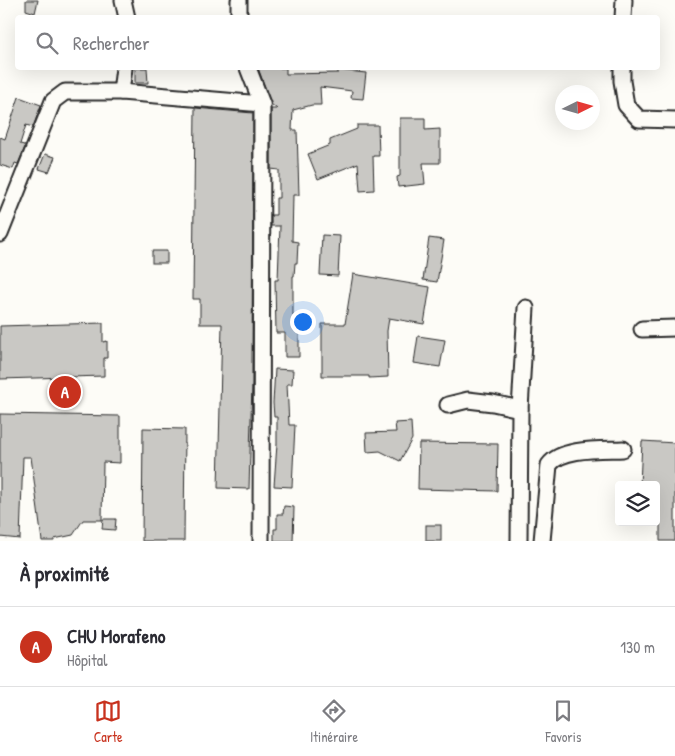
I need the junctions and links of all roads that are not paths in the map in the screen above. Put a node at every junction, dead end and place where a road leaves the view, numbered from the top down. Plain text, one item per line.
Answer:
1 (124, 0) edge
2 (239, 0) edge
3 (624, 0) edge
4 (126, 15) edge
5 (239, 15) edge
6 (623, 15) edge
7 (124, 70) edge
8 (249, 70) edge
9 (622, 70) edge
10 (121, 92) junction
11 (262, 104) junction
12 (675, 120) edge
13 (0, 234) edge
14 (526, 308) dead end
15 (675, 328) edge
16 (642, 329) dead end
17 (448, 404) dead end
18 (520, 409) junction
19 (624, 449) dead end
20 (261, 541) edge
21 (519, 541) edge
22 (542, 541) edge

1 - 4 street
2 - 5 street
3 - 6 street
7 - 10 street
8 - 11 street
9 - 12 street
10 - 11 street
10 - 13 street
11 - 20 street
14 - 18 street
15 - 16 street
17 - 18 street
18 - 21 street
19 - 22 street

